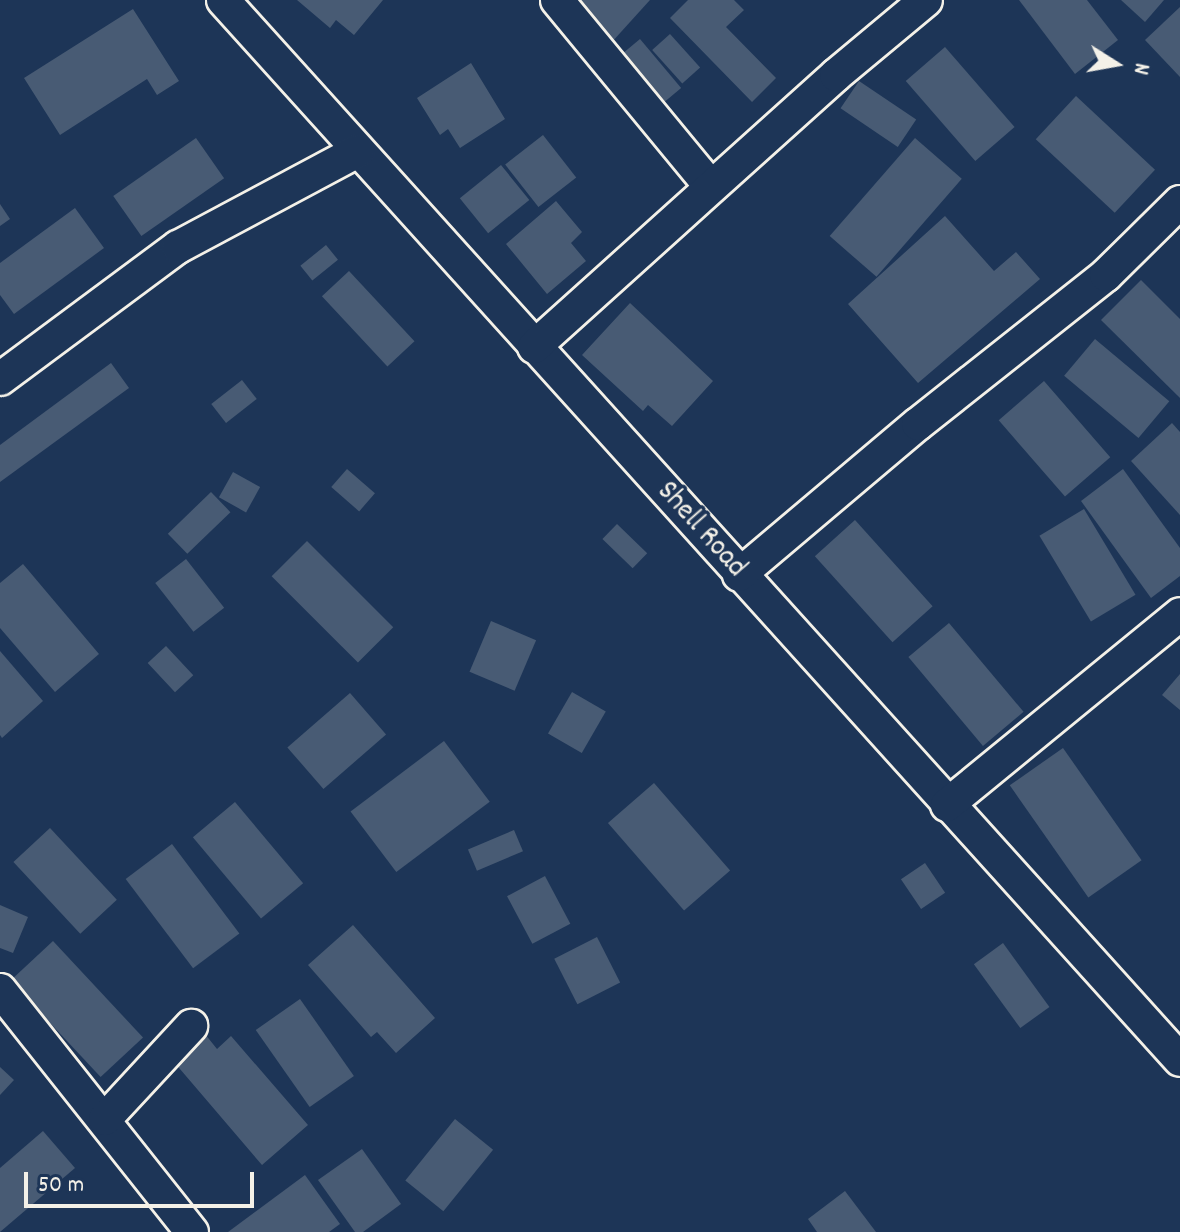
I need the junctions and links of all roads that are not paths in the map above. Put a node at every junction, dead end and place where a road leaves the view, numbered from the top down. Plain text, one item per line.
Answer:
1 (223, 0) edge
2 (557, 0) edge
3 (926, 0) edge
4 (358, 151) junction
5 (711, 187) junction
6 (1180, 202) edge
7 (534, 347) junction
8 (0, 379) edge
9 (739, 575) junction
10 (1180, 614) edge
11 (947, 805) junction
12 (0, 990) edge
13 (191, 1026) dead end
14 (1180, 1060) edge
15 (105, 1119) junction
16 (192, 1232) edge

1 - 4 street, Shell Road
2 - 5 street
3 - 5 street
4 - 7 street, Shell Road
4 - 8 street
5 - 7 street
6 - 9 street
7 - 9 street, Shell Road
9 - 11 street, Shell Road
10 - 11 street
11 - 14 street, Shell Road
12 - 15 street
13 - 15 street
15 - 16 street

